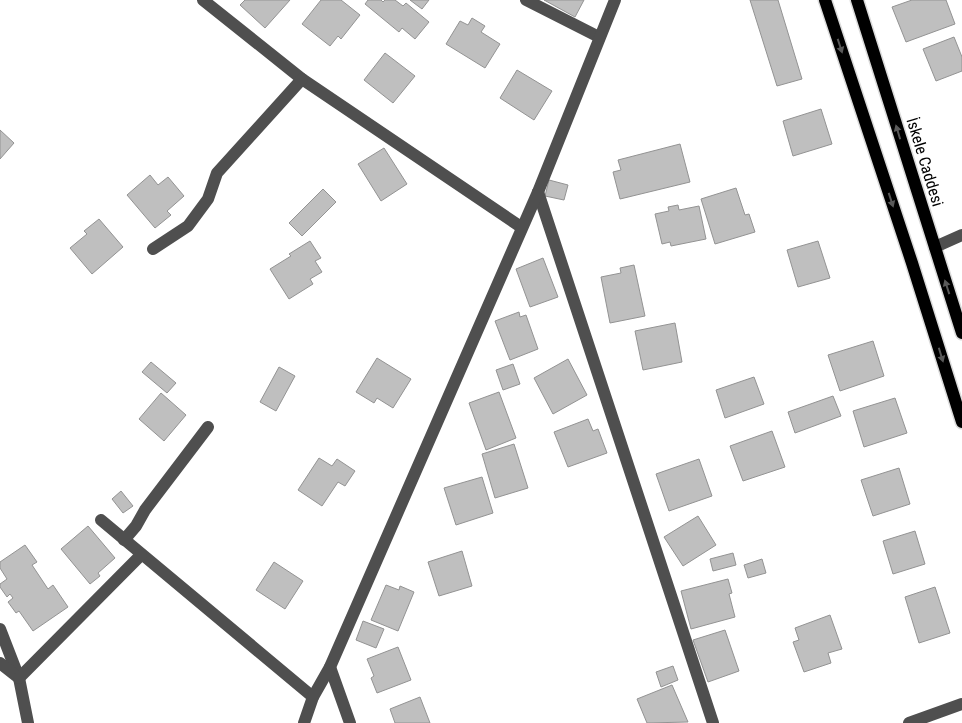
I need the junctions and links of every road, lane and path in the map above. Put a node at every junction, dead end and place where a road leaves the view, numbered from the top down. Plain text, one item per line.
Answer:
1 (204, 0) edge
2 (526, 0) edge
3 (615, 0) edge
4 (825, 0) edge
5 (857, 0) edge
6 (599, 37) junction
7 (302, 79) junction
8 (538, 192) junction
9 (521, 227) junction
10 (962, 235) edge
11 (935, 247) junction
12 (153, 249) dead end
13 (962, 333) edge
14 (962, 422) edge
15 (208, 427) dead end
16 (101, 520) dead end
17 (124, 540) junction
18 (141, 555) junction
19 (0, 629) edge
20 (0, 663) edge
21 (330, 668) junction
22 (19, 678) junction
23 (313, 697) junction
24 (962, 704) edge
25 (28, 723) edge
26 (304, 723) edge
27 (350, 723) edge
28 (714, 723) edge
29 (909, 723) edge

1 - 7 street
2 - 6 street
3 - 6 street
4 -> 14 main road
11 -> 5 main road, İskele Caddesi
6 - 8 street
7 - 9 street
7 - 12 street
8 - 9 street
8 - 28 street
9 - 21 street
10 - 11 street
13 -> 11 main road, İskele Caddesi
15 - 17 street
16 - 17 street
17 - 18 street
18 - 22 street
18 - 23 street
19 - 22 street
20 - 22 street
21 - 23 street
21 - 27 street
22 - 25 street
23 - 26 street
24 - 29 street

